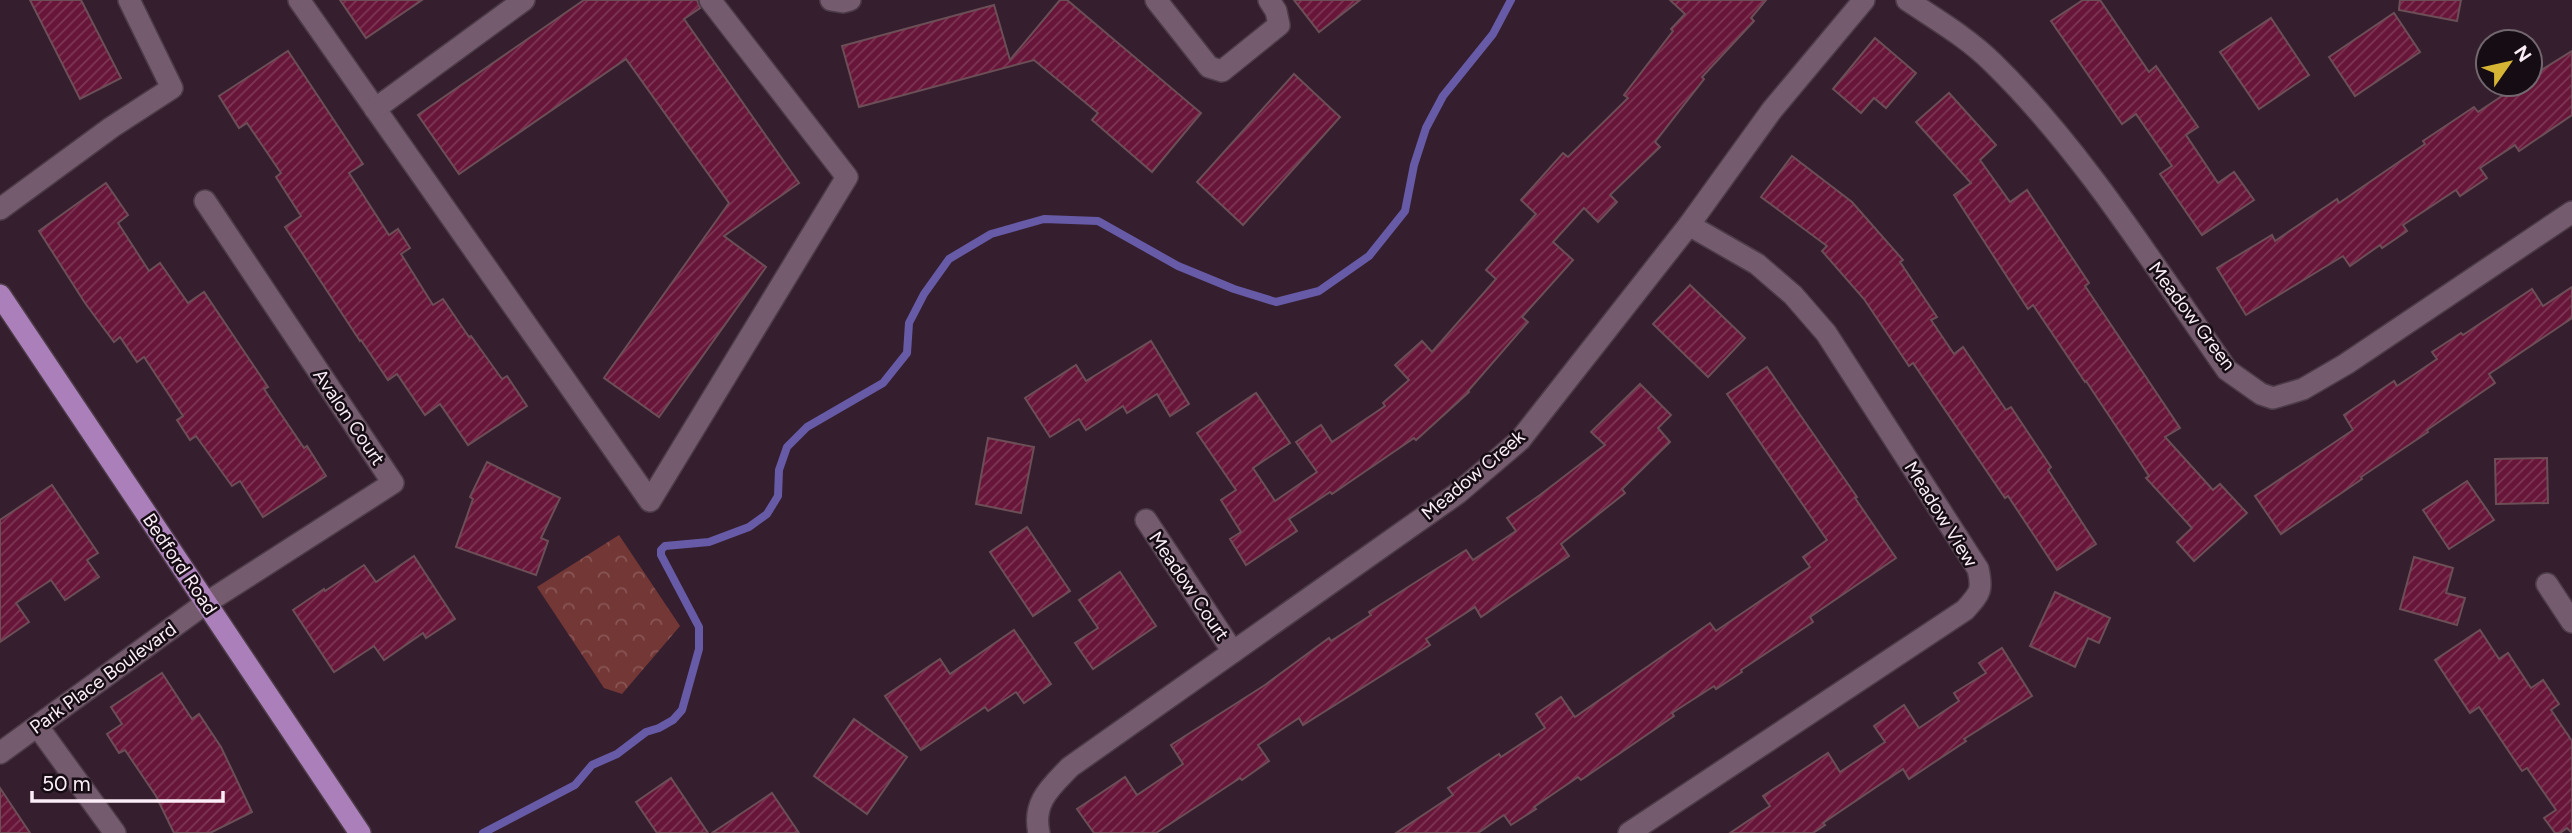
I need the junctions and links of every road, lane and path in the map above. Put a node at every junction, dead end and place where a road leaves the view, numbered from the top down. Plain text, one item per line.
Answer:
1 (129, 0) edge
2 (299, 0) edge
3 (524, 0) edge
4 (710, 0) edge
5 (831, 0) edge
6 (850, 0) edge
7 (1156, 0) edge
8 (1269, 0) edge
9 (1864, 0) edge
10 (1907, 0) edge
11 (375, 108) junction
12 (205, 201) dead end
13 (0, 209) edge
14 (2572, 212) edge
15 (1689, 225) junction
16 (0, 295) edge
17 (1146, 520) dead end
18 (2547, 584) dead end
19 (206, 603) junction
20 (2572, 622) edge
21 (1233, 652) junction
22 (38, 727) junction
23 (2, 748) edge
24 (114, 833) edge
25 (360, 833) edge
26 (1039, 833) edge
27 (1629, 833) edge

1 - 13 street
2 - 11 street
3 - 11 street
4 - 11 street
5 - 6 street
7 - 8 street
9 - 15 street, Meadow Creek
10 - 14 street, Meadow Green
12 - 19 street, Avalon Court
15 - 21 street, Meadow Creek
15 - 27 street, Meadow View
16 - 19 main road, Bedford Road
17 - 21 street, Meadow Court
18 - 20 street
19 - 22 street, Park Place Boulevard
19 - 25 main road, Bedford Road
21 - 26 street, Meadow Creek
22 - 23 street, Park Place Boulevard
22 - 24 street

